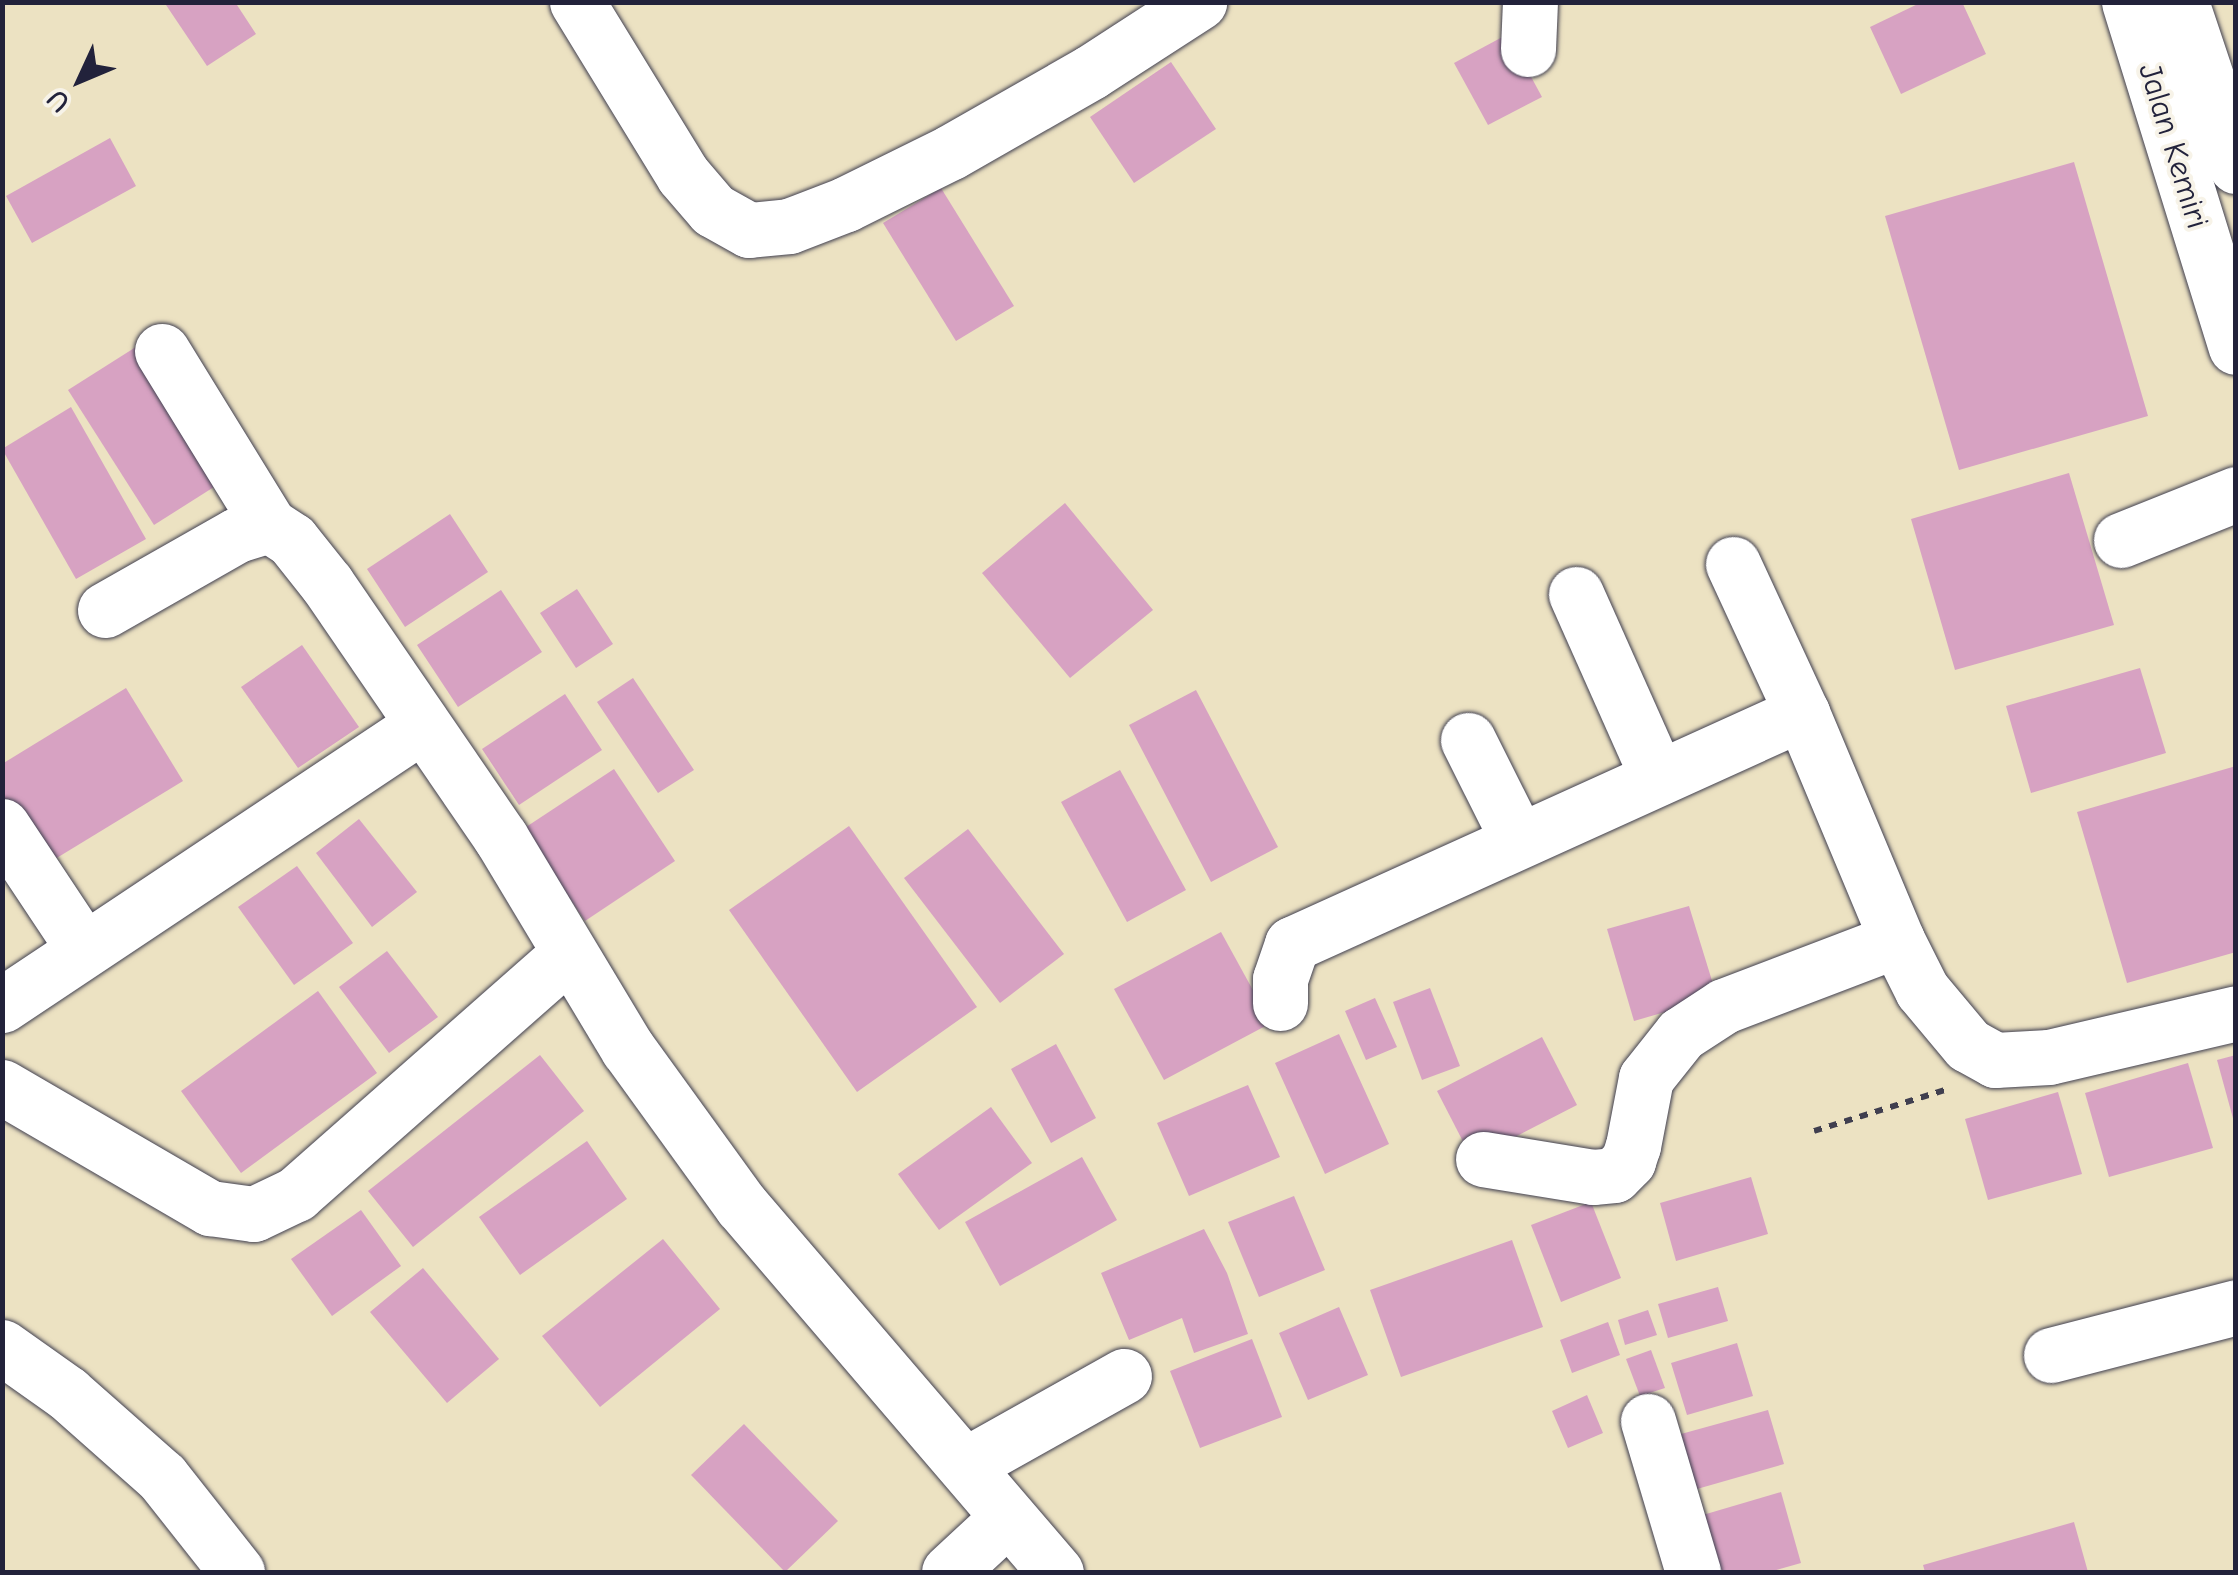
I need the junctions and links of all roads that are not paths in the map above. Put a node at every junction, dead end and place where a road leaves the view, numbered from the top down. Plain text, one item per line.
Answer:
1 (577, 2) edge
2 (1199, 2) edge
3 (2129, 2) edge
4 (2181, 2) edge
5 (2236, 166) edge
6 (2236, 346) edge
7 (162, 351) dead end
8 (2236, 494) edge
9 (269, 526) junction
10 (2121, 540) dead end
11 (1734, 564) dead end
12 (1576, 594) dead end
13 (105, 610) dead end
14 (1802, 713) junction
15 (421, 726) junction
16 (1468, 740) dead end
17 (1658, 778) junction
18 (2, 826) edge
19 (1518, 840) junction
20 (1897, 940) junction
21 (83, 948) junction
22 (569, 954) junction
23 (1280, 1003) dead end
24 (2, 1005) edge
25 (2236, 1014) edge
26 (2, 1087) edge
27 (1484, 1159) dead end
28 (2236, 1306) edge
29 (2, 1346) edge
30 (2051, 1354) dead end
31 (1124, 1376) dead end
32 (1648, 1421) dead end
33 (967, 1464) junction
34 (1006, 1518) junction
35 (238, 1572) edge
36 (949, 1572) edge
37 (1056, 1572) edge
38 (1693, 1572) edge

1 - 2 main road
3 - 6 main road, Jalan Kemiri
4 - 5 main road
7 - 9 main road
8 - 10 main road
9 - 13 main road
9 - 15 main road
11 - 14 main road
12 - 17 main road
14 - 17 main road
14 - 20 main road
15 - 21 main road
15 - 22 main road
16 - 19 main road
17 - 19 main road
18 - 21 main road
19 - 23 main road
20 - 25 main road
20 - 27 main road
21 - 24 main road
22 - 26 main road
22 - 33 main road
28 - 30 main road
29 - 35 main road
31 - 33 main road
32 - 38 main road
33 - 34 main road
34 - 36 main road
34 - 37 main road

